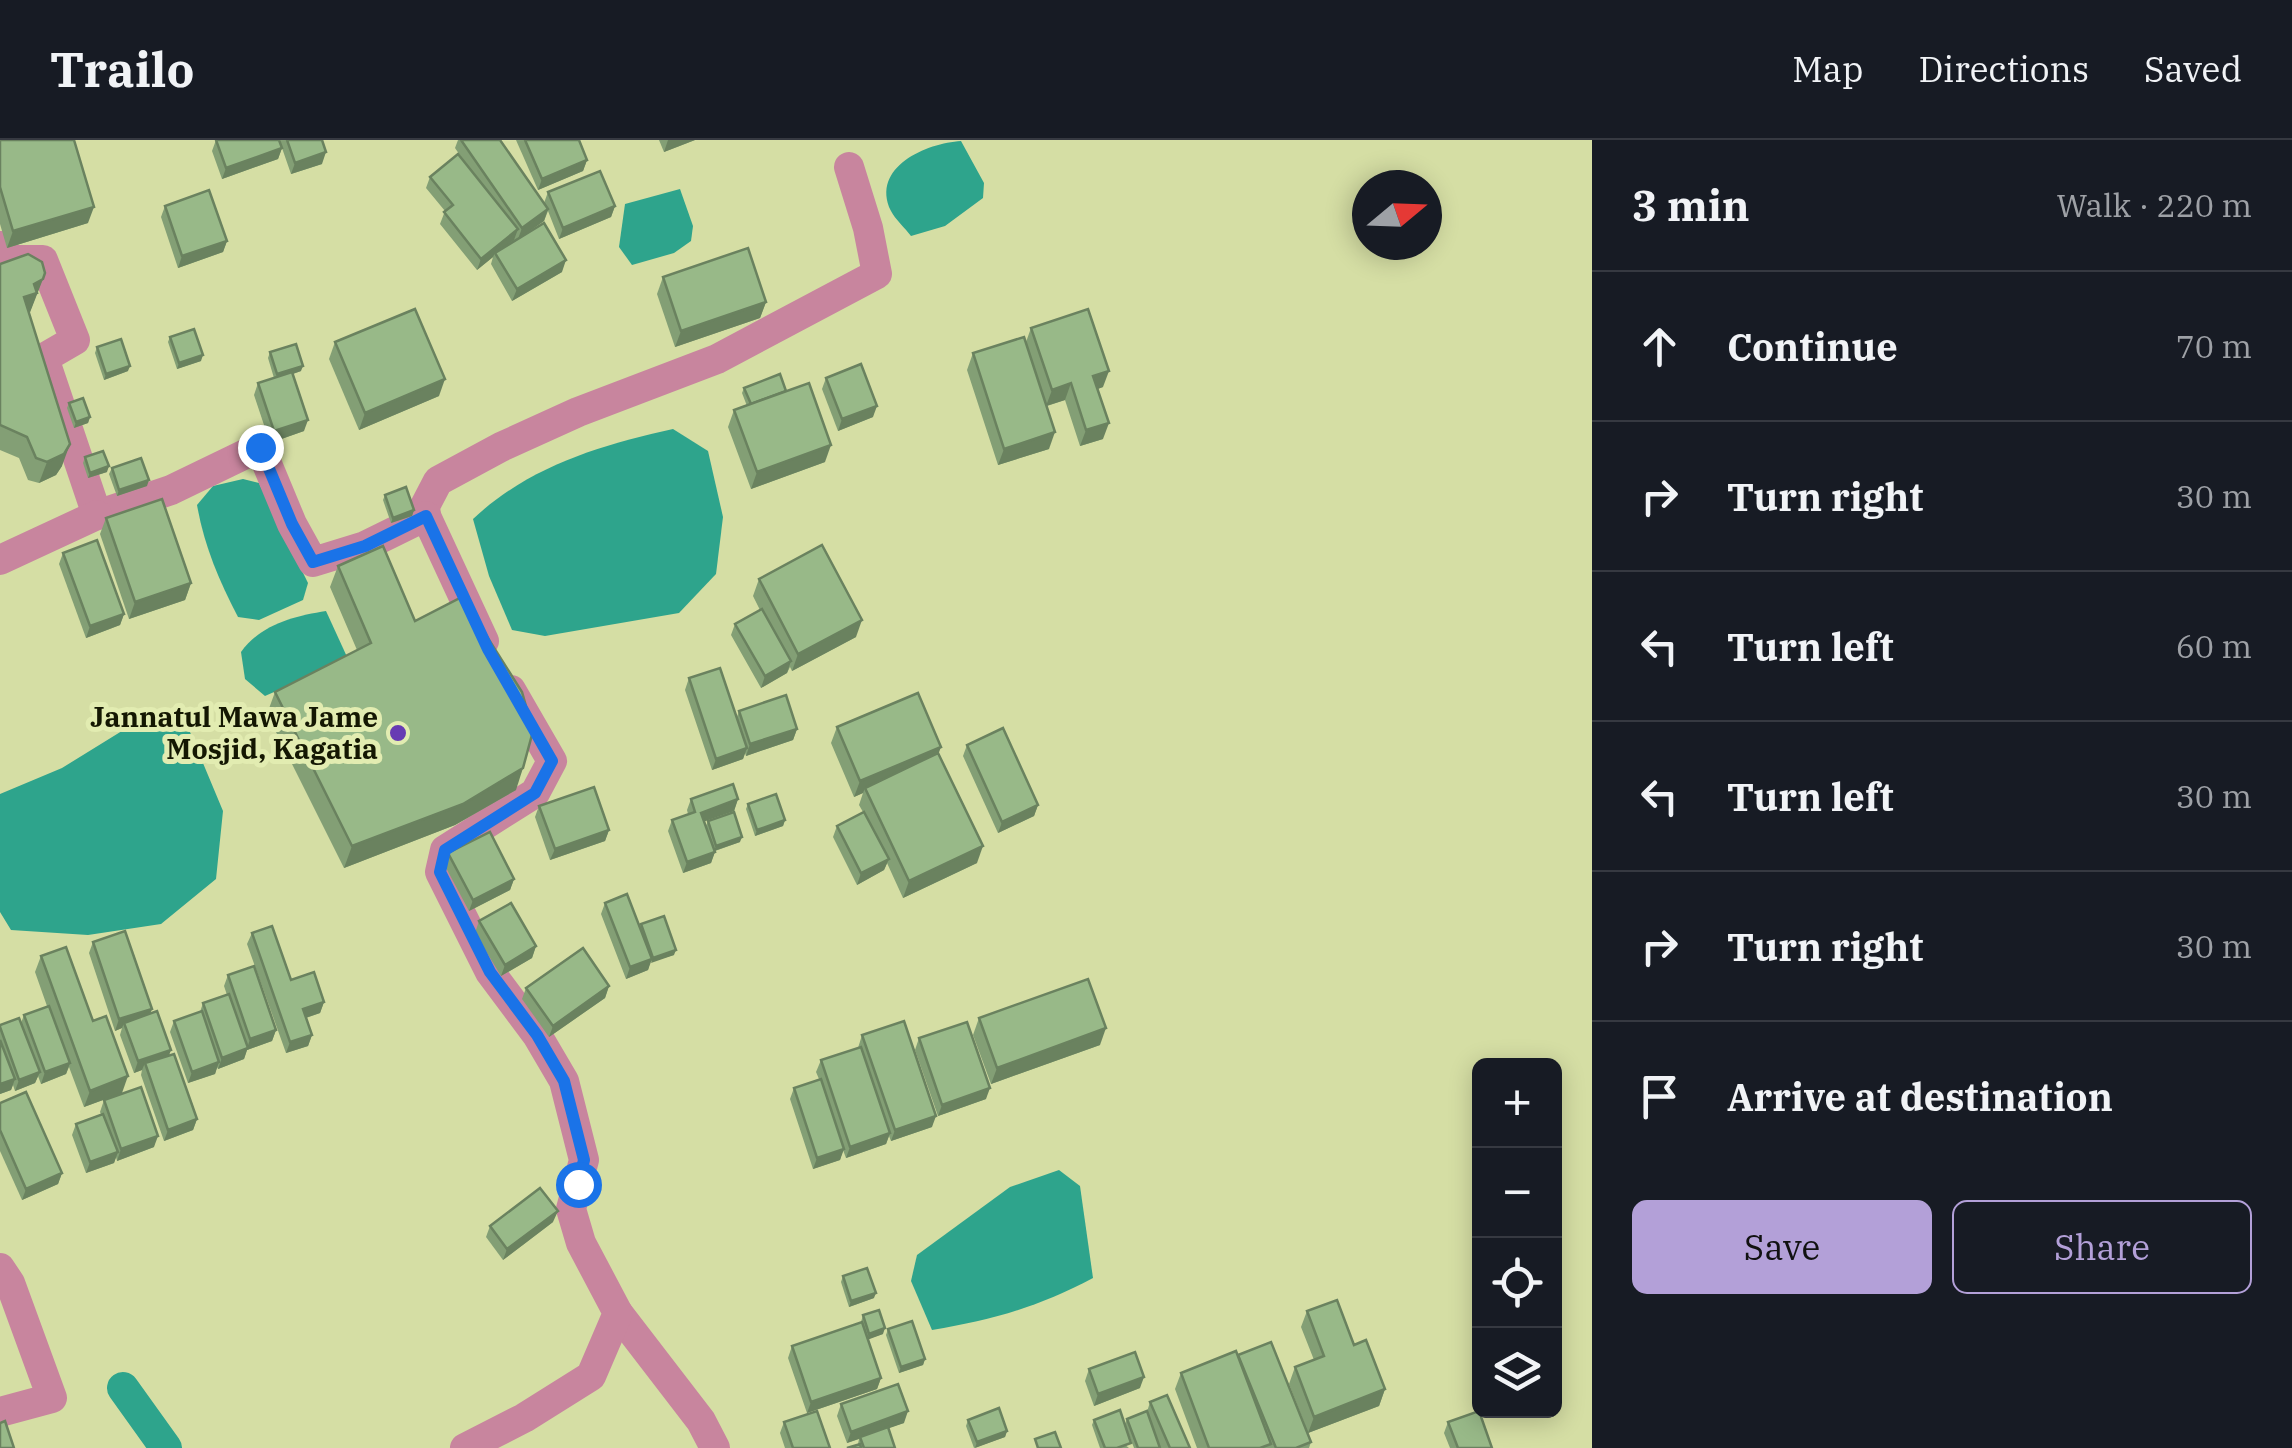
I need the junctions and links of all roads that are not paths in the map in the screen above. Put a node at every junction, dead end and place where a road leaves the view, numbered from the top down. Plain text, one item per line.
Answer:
1 (849, 166) dead end
2 (0, 246) edge
3 (97, 515) junction
4 (426, 516) junction
5 (0, 560) edge
6 (0, 1268) edge
7 (618, 1313) junction
8 (0, 1412) edge
9 (464, 1448) edge
10 (715, 1448) edge

1 - 4 street
2 - 3 street
3 - 4 street
3 - 5 street
4 - 7 street
6 - 8 street
7 - 9 street
7 - 10 street

